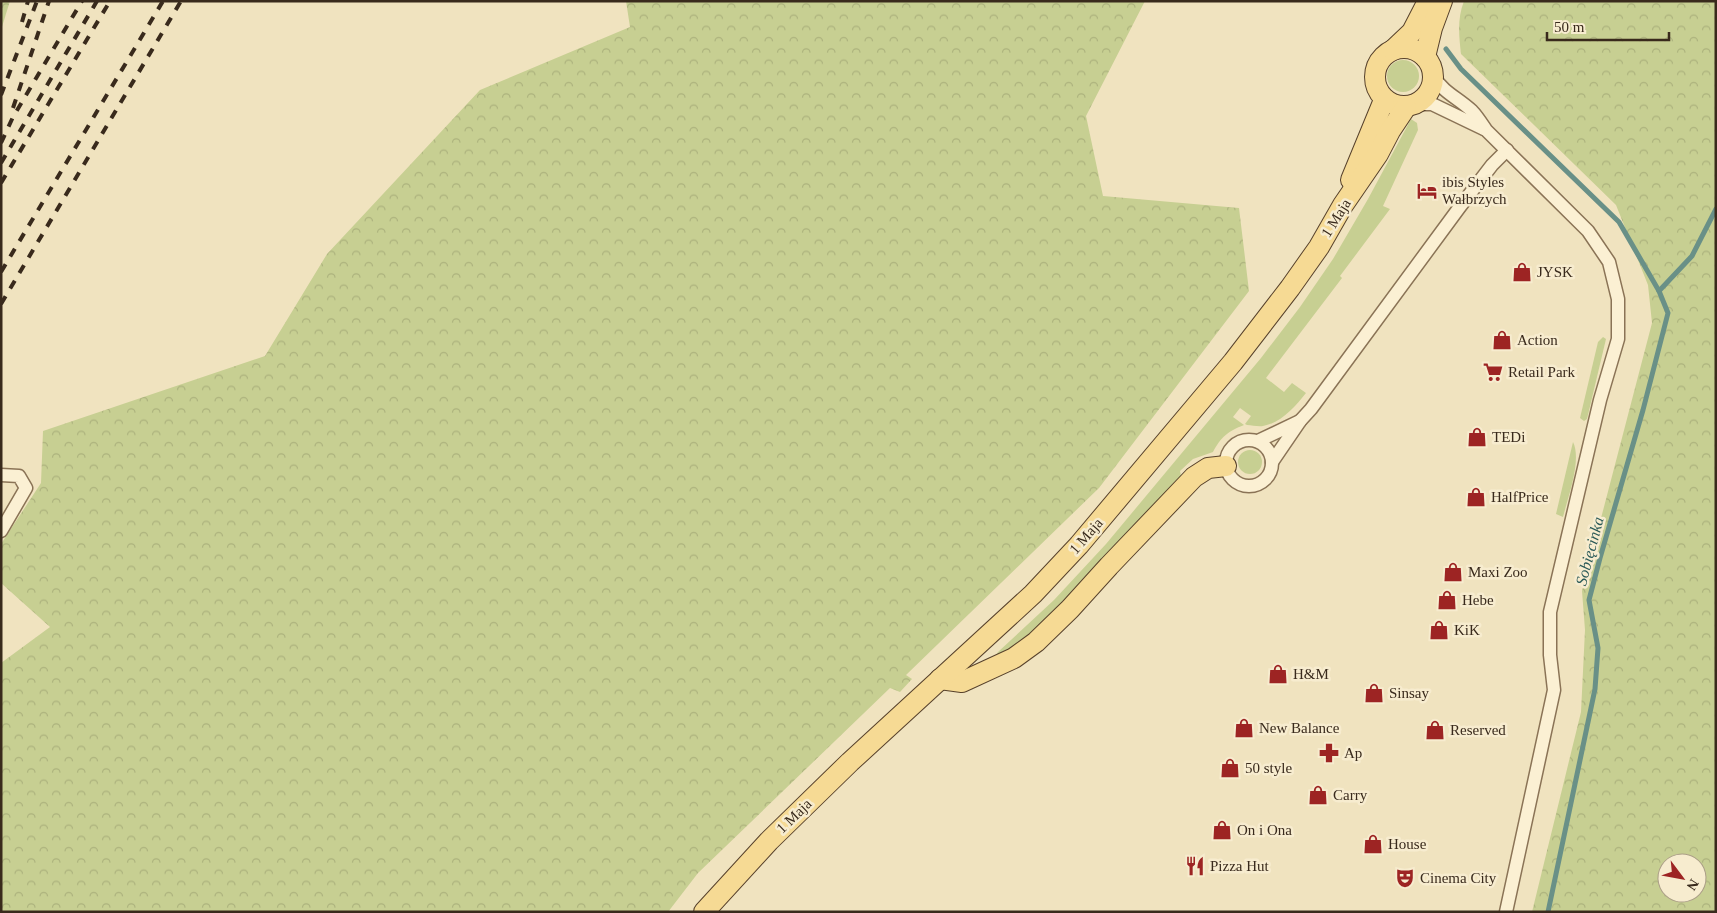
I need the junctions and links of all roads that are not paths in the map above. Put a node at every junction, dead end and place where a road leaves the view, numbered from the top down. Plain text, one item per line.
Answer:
1 (1428, 1) edge
2 (1442, 1) edge
3 (1393, 50) junction
4 (1425, 57) junction
5 (1433, 76) junction
6 (1384, 100) junction
7 (1410, 106) junction
8 (1486, 130) junction
9 (1506, 150) junction
10 (1343, 205) junction
11 (1300, 421) junction
12 (1258, 441) junction
13 (1272, 462) junction
14 (1226, 466) junction
15 (1, 476) edge
16 (1, 531) edge
17 (940, 679) junction
18 (704, 912) edge
19 (1506, 912) edge

1 - 3 main road
2 - 4 main road
3 - 4 main road
3 - 6 main road
4 - 5 main road
5 - 7 main road
5 - 8 street
6 - 7 main road
6 - 10 main road
7 - 8 street
7 - 10 main road, 1 Maja
8 - 9 street
9 - 11 street
9 - 19 street
10 - 17 main road, 1 Maja
11 - 12 street
11 - 13 street
12 - 13 street
12 - 14 street
13 - 14 street
14 - 17 main road
15 - 16 street
17 - 18 main road, 1 Maja

